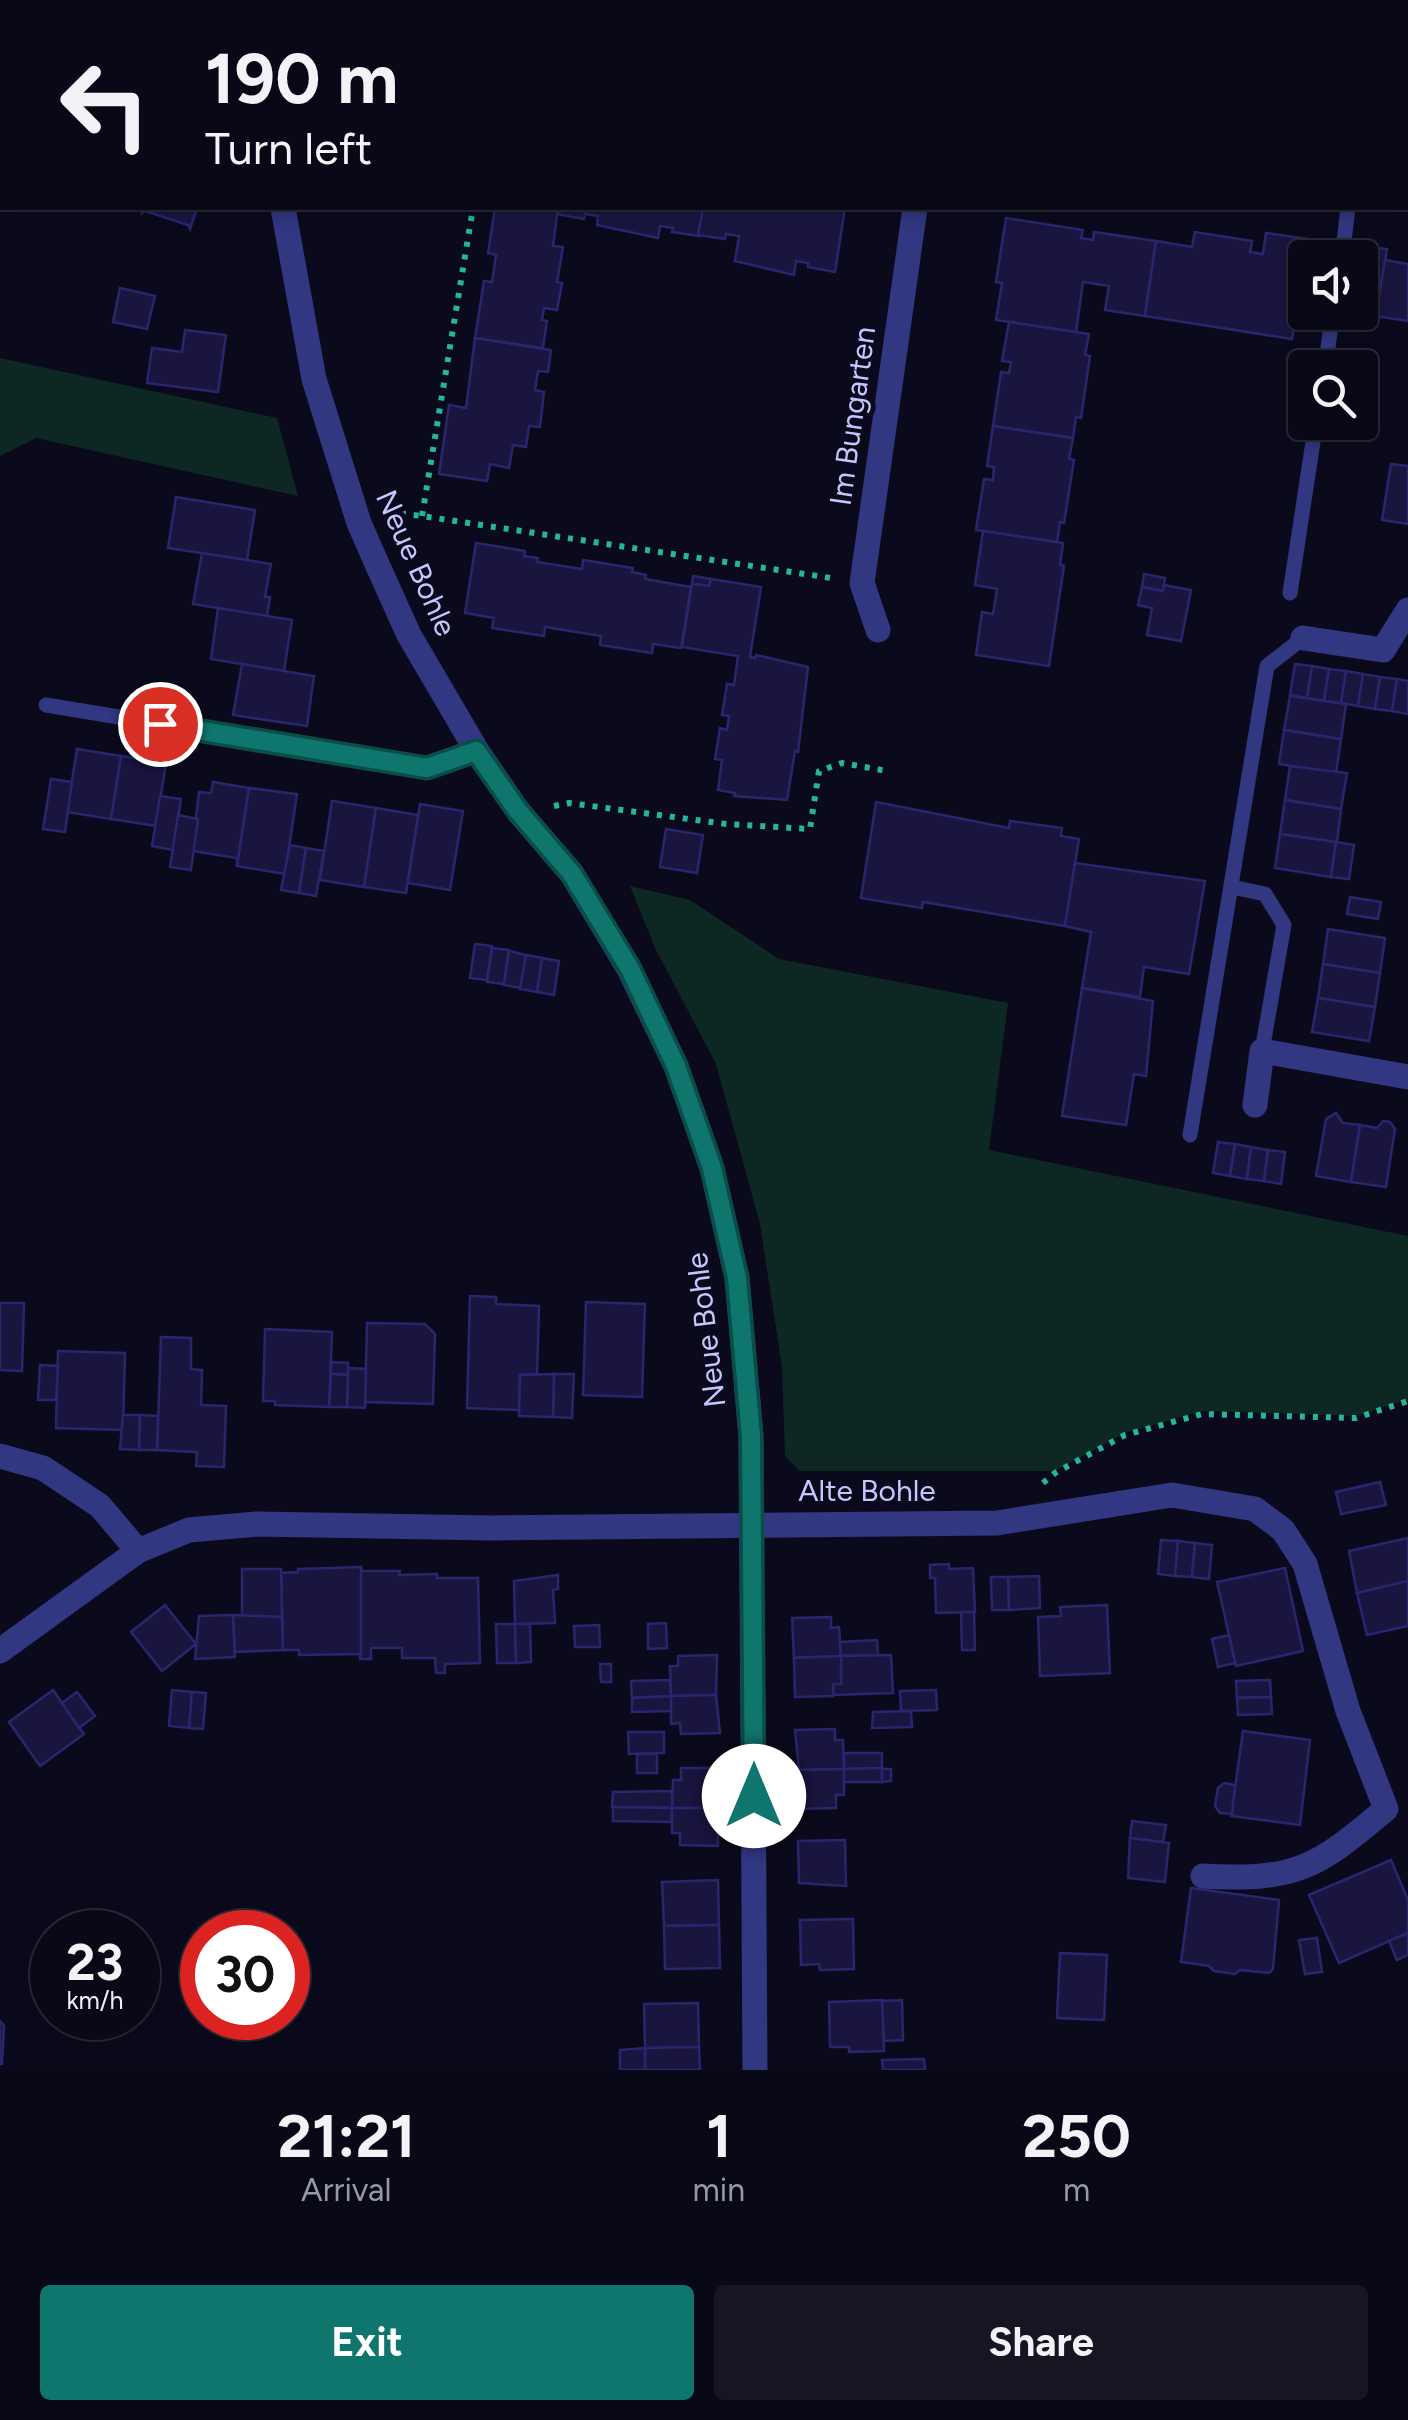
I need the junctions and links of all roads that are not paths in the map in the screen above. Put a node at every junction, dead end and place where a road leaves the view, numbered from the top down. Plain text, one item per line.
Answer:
1 (283, 210) edge
2 (916, 210) edge
3 (1348, 210) edge
4 (1344, 240) edge
5 (1313, 440) edge
6 (1290, 593) dead end
7 (1408, 610) edge
8 (878, 630) dead end
9 (1303, 638) joint
10 (46, 705) dead end
11 (476, 751) junction
12 (1232, 887) junction
13 (1262, 1051) junction
14 (1408, 1077) edge
15 (1254, 1105) dead end
16 (1190, 1135) dead end
17 (0, 1456) edge
18 (752, 1523) junction
19 (138, 1552) junction
20 (0, 1652) edge
21 (1397, 1811) edge
22 (1203, 1876) dead end
23 (755, 2070) edge

1 - 11 street, Neue Bohle
2 - 8 street, Im Bungarten
3 - 4 lane
5 - 6 lane
7 - 9 street
9 - 12 lane
10 - 11 lane
11 - 18 street, Neue Bohle
12 - 13 lane
12 - 16 lane
13 - 14 street
13 - 15 street
17 - 19 street
18 - 19 street, Alte Bohle
18 - 21 street, Alte Bohle
18 - 23 street, Neue Bohle
19 - 20 street, Alte Bohle
21 - 22 street, Alte Bohle

